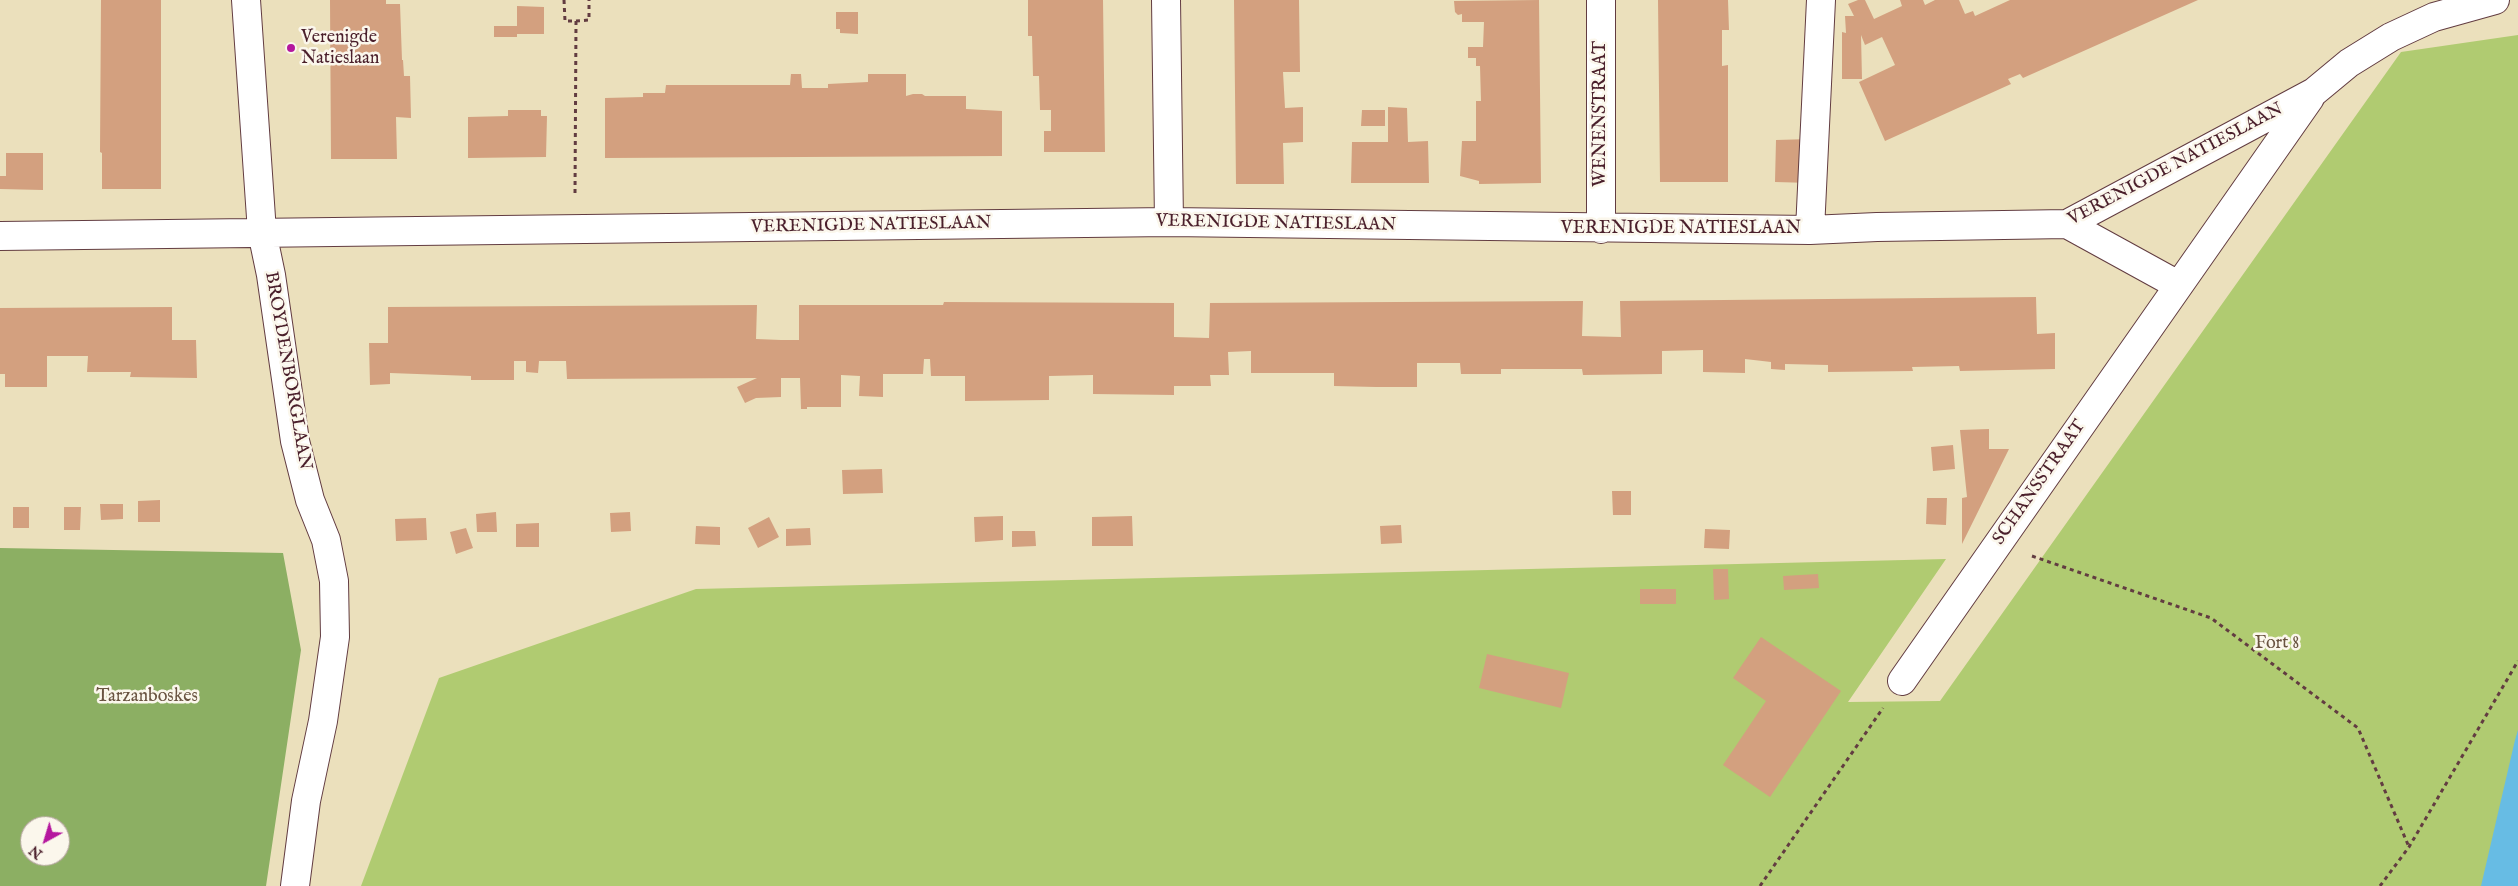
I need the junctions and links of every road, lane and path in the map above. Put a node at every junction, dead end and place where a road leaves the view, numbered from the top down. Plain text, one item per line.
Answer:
1 (246, 0) edge
2 (564, 0) edge
3 (589, 0) edge
4 (1166, 0) edge
5 (1602, 0) edge
6 (1821, 0) edge
7 (2495, 0) edge
8 (2431, 9) edge
9 (576, 21) junction
10 (2314, 92) junction
11 (1168, 222) junction
12 (2067, 224) junction
13 (1601, 229) junction
14 (574, 230) junction
15 (1810, 230) junction
16 (262, 232) junction
17 (0, 236) edge
18 (2178, 286) junction
19 (1997, 544) junction
20 (2518, 661) edge
21 (1902, 681) joint
22 (2409, 847) junction
23 (295, 886) edge
24 (1760, 886) edge
25 (2380, 886) edge

1 - 16 street, BROYDENBORGLAAN
2 - 9 path
3 - 9 path
4 - 11 street
5 - 13 street, WENENSTRAAT
6 - 15 street
7 - 8 street, VERENIGDE NATIESLAAN
8 - 10 street, VERENIGDE NATIESLAAN
9 - 14 path
10 - 12 street, VERENIGDE NATIESLAAN
10 - 18 street, SCHANSSTRAAT
11 - 13 street, VERENIGDE NATIESLAAN
11 - 14 street, VERENIGDE NATIESLAAN
12 - 15 street, VERENIGDE NATIESLAAN
12 - 18 street
13 - 15 street, VERENIGDE NATIESLAAN
14 - 16 street, VERENIGDE NATIESLAAN
16 - 17 street, VERENIGDE NATIESLAAN
16 - 23 street, BROYDENBORGLAAN
18 - 19 street, SCHANSSTRAAT
19 - 21 street, SCHANSSTRAAT
19 - 22 path
20 - 22 path
21 - 24 path
22 - 25 path

